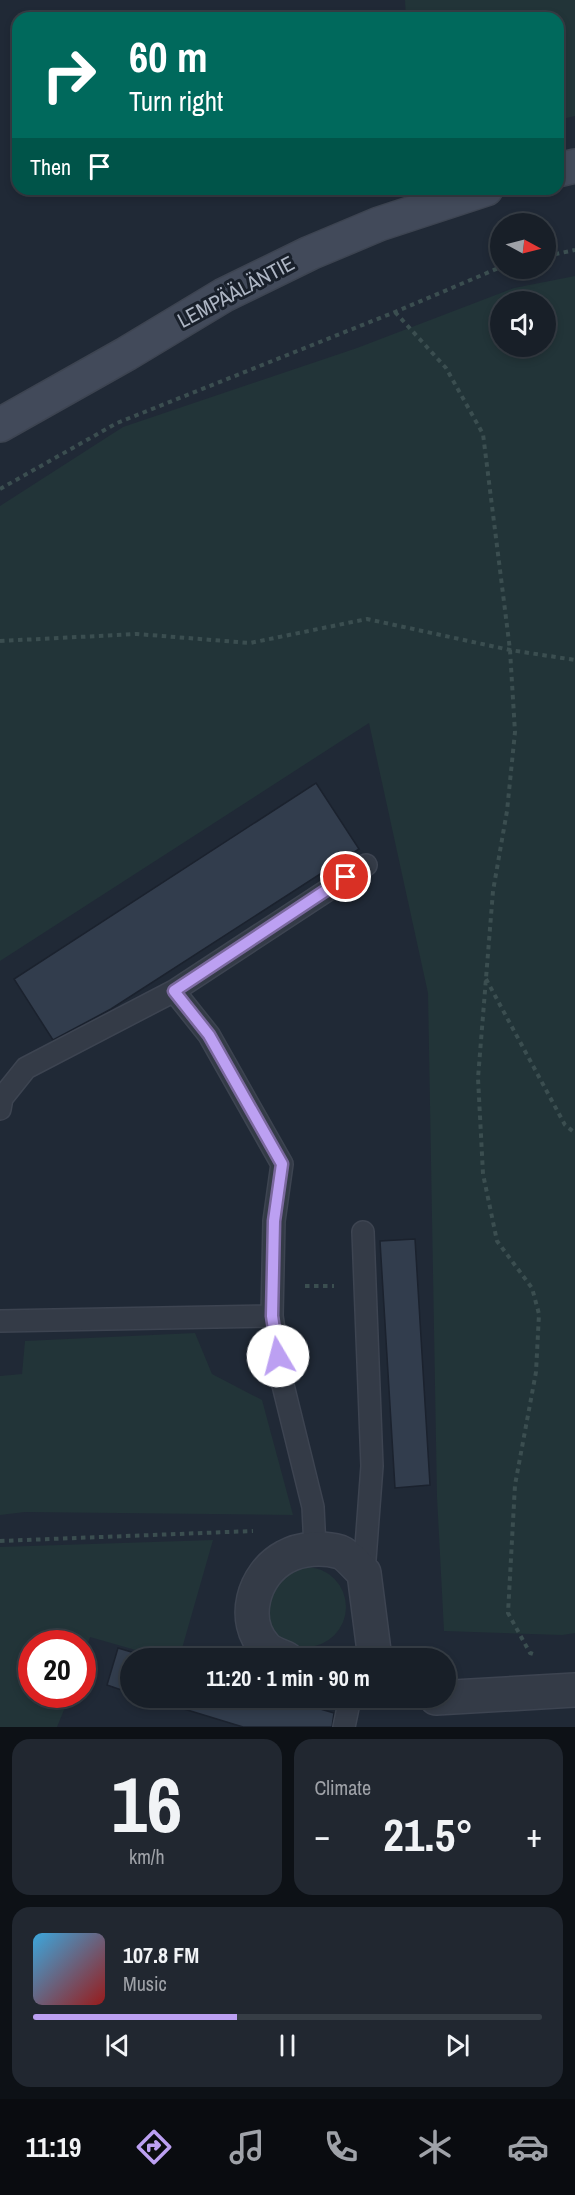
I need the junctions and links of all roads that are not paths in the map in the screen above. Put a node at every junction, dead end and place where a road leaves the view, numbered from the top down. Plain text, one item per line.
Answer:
1 (468, 195) edge
2 (0, 425) edge
3 (366, 865) dead end
4 (174, 991) junction
5 (0, 1109) edge
6 (363, 1232) dead end
7 (272, 1316) junction
8 (0, 1321) edge
9 (300, 1552) junction
10 (364, 1573) junction
11 (266, 1648) edge
12 (374, 1648) edge
13 (575, 1690) edge
14 (456, 1697) edge
15 (348, 1708) edge
16 (344, 1727) edge

1 - 2 main road, LEMPÄÄLÄNTIE
3 - 4 lane
4 - 5 lane
4 - 7 lane
6 - 10 lane
7 - 8 lane
7 - 9 lane
9 - 10 street
9 - 11 street
10 - 12 street
13 - 14 street
15 - 16 lane

